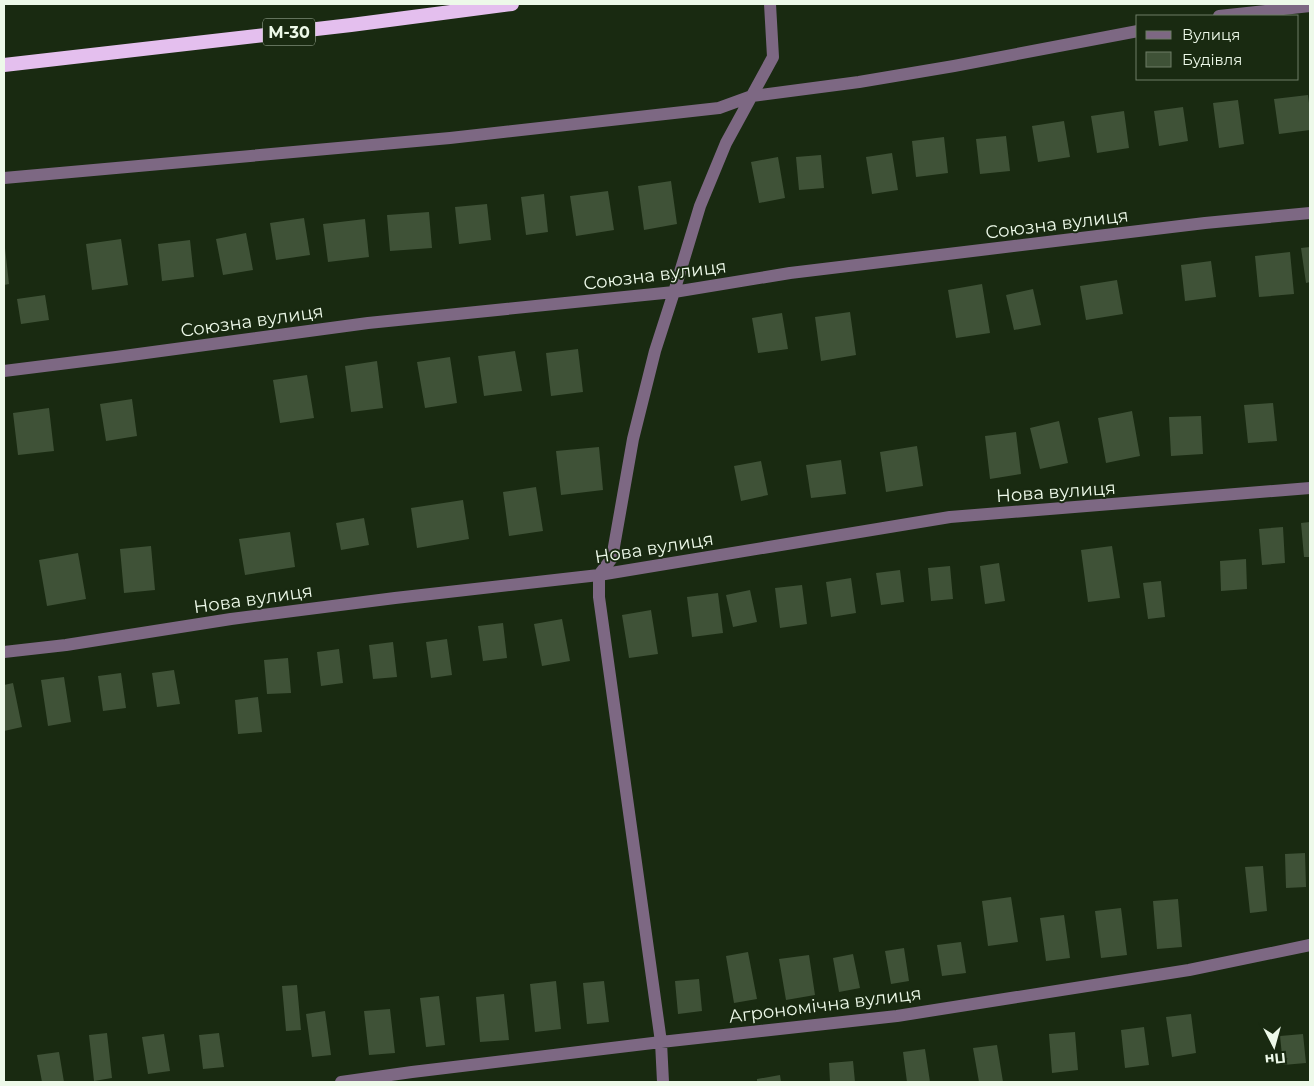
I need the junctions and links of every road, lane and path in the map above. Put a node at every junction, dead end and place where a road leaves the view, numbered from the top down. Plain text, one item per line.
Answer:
1 (512, 4) edge
2 (770, 4) edge
3 (1310, 6) edge
4 (1228, 15) edge
5 (1136, 31) edge
6 (4, 65) edge
7 (752, 96) junction
8 (4, 178) edge
9 (1310, 213) edge
10 (674, 292) junction
11 (4, 371) edge
12 (1310, 488) edge
13 (599, 575) junction
14 (4, 652) edge
15 (1310, 945) edge
16 (661, 1042) junction
17 (341, 1082) edge
18 (663, 1082) edge

1 - 6 highway, М-30
2 - 7 street
3 - 4 street
5 - 7 street
7 - 8 street
7 - 10 street
9 - 10 street, Союзна вулиця
10 - 11 street, Союзна вулиця
10 - 13 street
12 - 13 street, Нова вулиця
13 - 14 street, Нова вулиця
13 - 16 street
15 - 16 street, Агрономічна вулиця
16 - 17 street, Агрономічна вулиця
16 - 18 street

